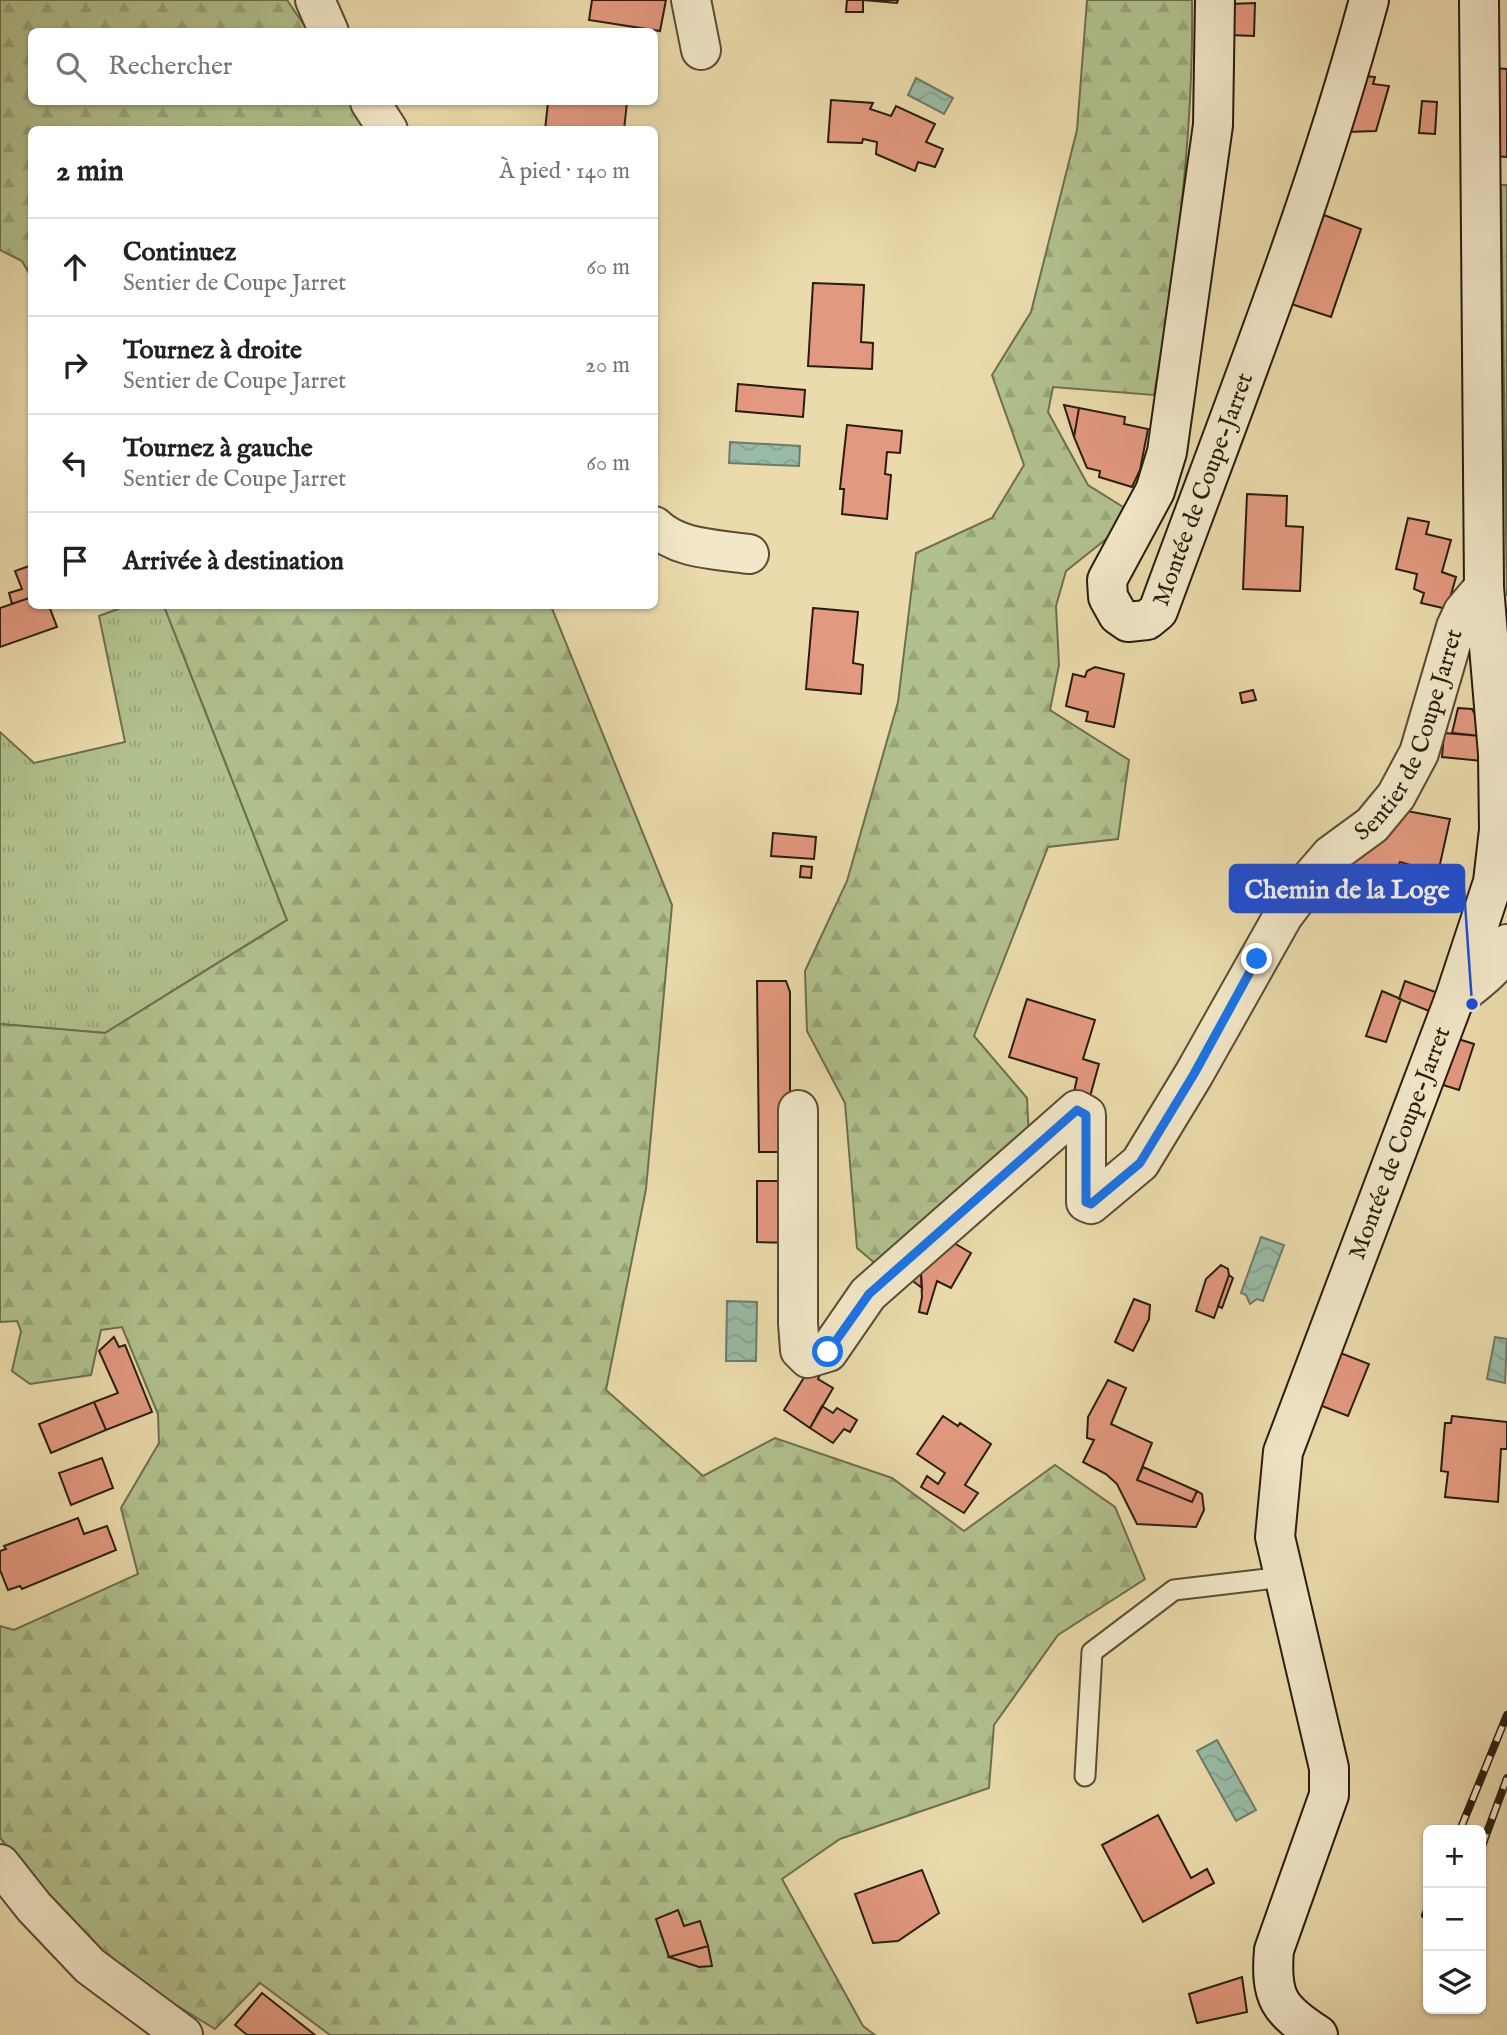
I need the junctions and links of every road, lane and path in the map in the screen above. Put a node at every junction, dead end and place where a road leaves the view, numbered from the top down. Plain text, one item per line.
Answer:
1 (315, 0) edge
2 (691, 0) edge
3 (1215, 0) edge
4 (1369, 0) edge
5 (1479, 0) edge
6 (327, 28) edge
7 (701, 50) dead end
8 (372, 105) edge
9 (385, 126) edge
10 (658, 530) edge
11 (749, 554) dead end
12 (1484, 587) junction
13 (1507, 944) edge
14 (1454, 1000) junction
15 (798, 1110) dead end
16 (1283, 1577) junction
17 (1085, 1776) dead end
18 (0, 1864) edge
19 (183, 2035) edge
20 (1318, 2035) edge

1 - 6 main road
2 - 7 main road
3 - 4 main road, Montée de Coupe-Jarret
5 - 12 main road, Montée de Coupe-Jarret
8 - 9 main road
10 - 11 main road
12 - 14 main road, Montée de Coupe-Jarret
12 - 15 main road, Sentier de Coupe Jarret
13 - 14 main road
14 - 16 main road, Montée de Coupe-Jarret
16 - 17 lane
16 - 20 main road, Montée de Coupe-Jarret
18 - 19 main road

